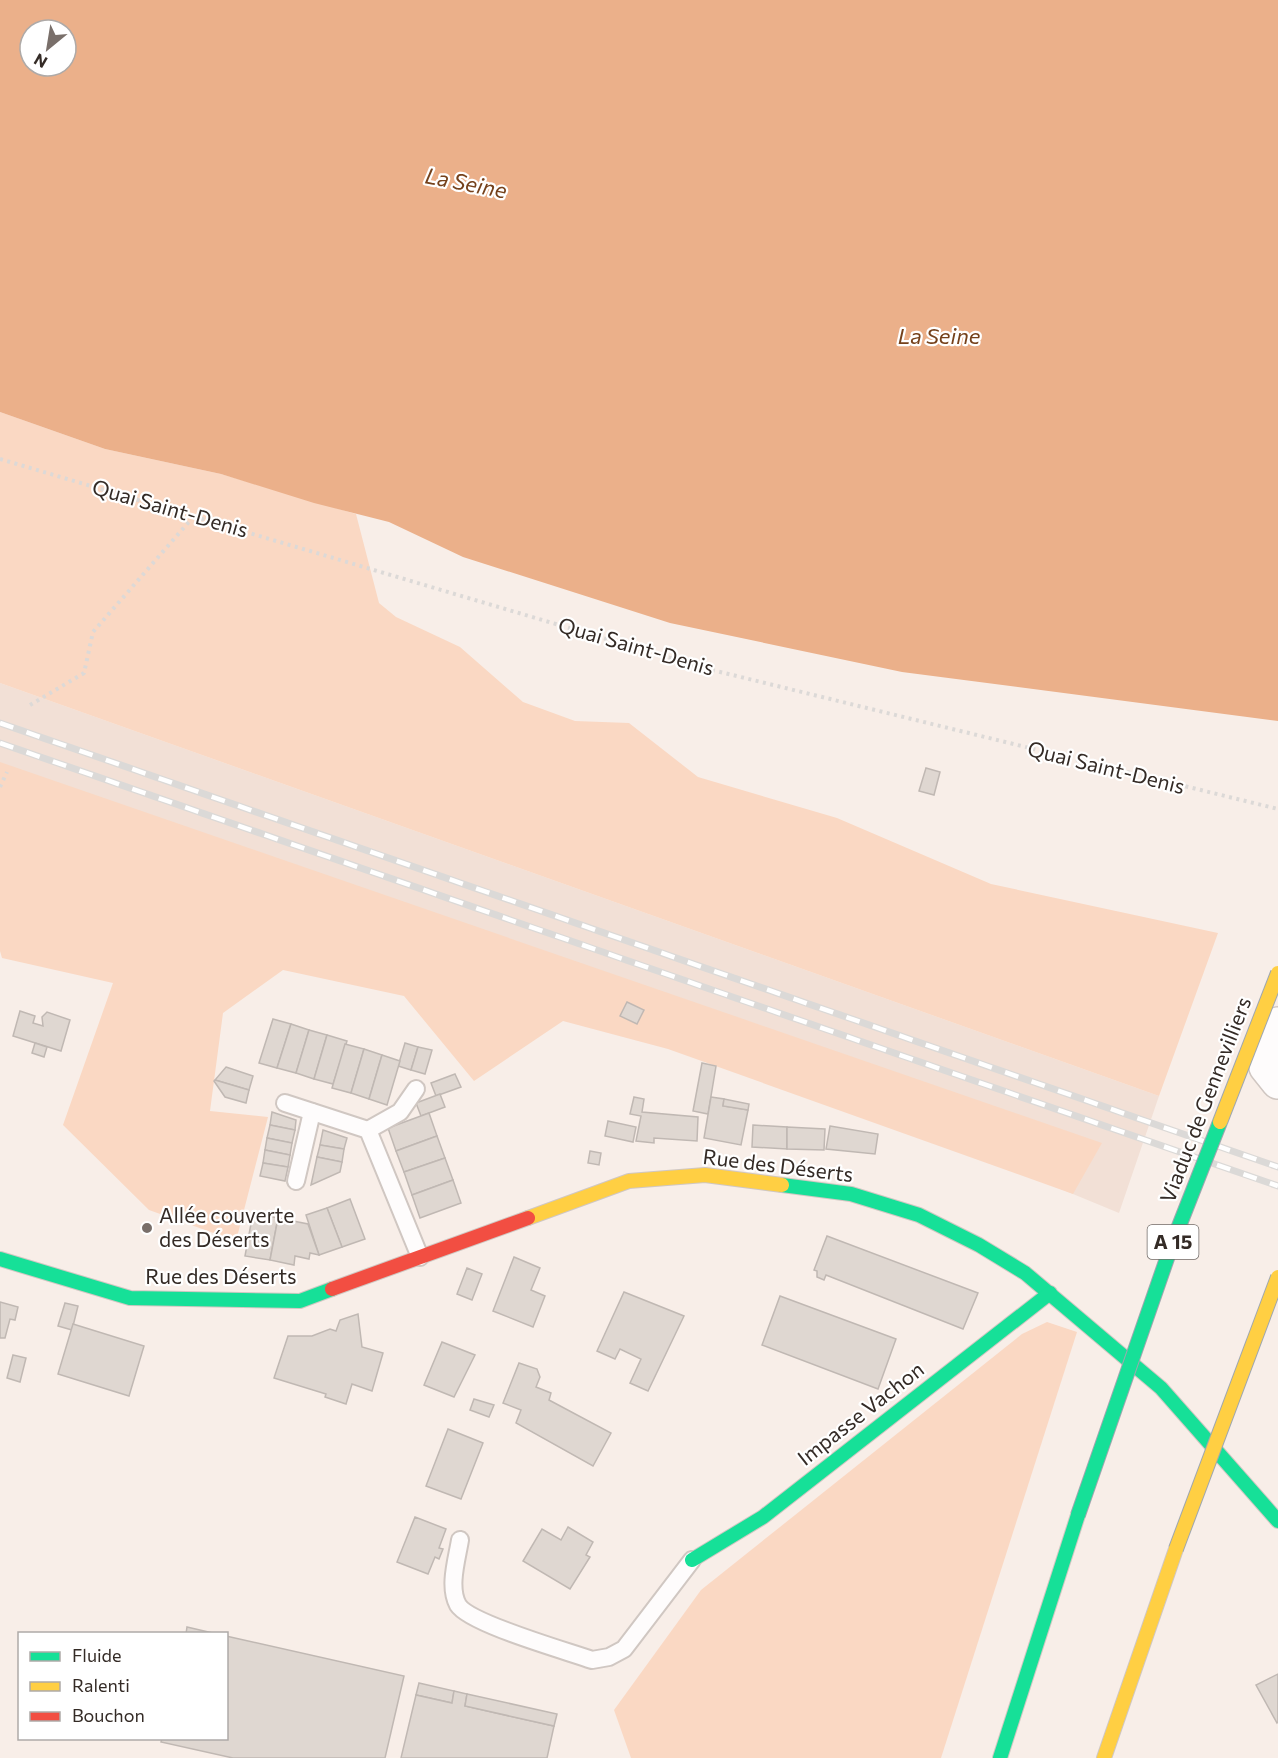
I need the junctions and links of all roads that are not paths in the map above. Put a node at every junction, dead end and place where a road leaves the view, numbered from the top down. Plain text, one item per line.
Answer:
1 (1278, 973) edge
2 (1278, 1024) edge
3 (1278, 1082) edge
4 (417, 1089) dead end
5 (285, 1103) dead end
6 (312, 1112) junction
7 (368, 1130) junction
8 (296, 1181) dead end
9 (420, 1257) junction
10 (0, 1259) edge
11 (1278, 1277) edge
12 (1050, 1293) junction
13 (1278, 1521) edge
14 (460, 1540) dead end
15 (692, 1560) joint
16 (1000, 1758) edge
17 (1104, 1758) edge

1 - 16 main road, Viaduc de Gennevilliers / A 15, bridge
2 - 3 street
4 - 7 lane
5 - 6 lane
6 - 7 lane
6 - 8 lane
7 - 9 lane
9 - 10 main road, Rue des Déserts
9 - 12 main road, Rue des Déserts
11 - 17 main road, bridge
12 - 13 main road, Rue des Déserts
12 - 15 main road, Impasse Vachon
14 - 15 lane

